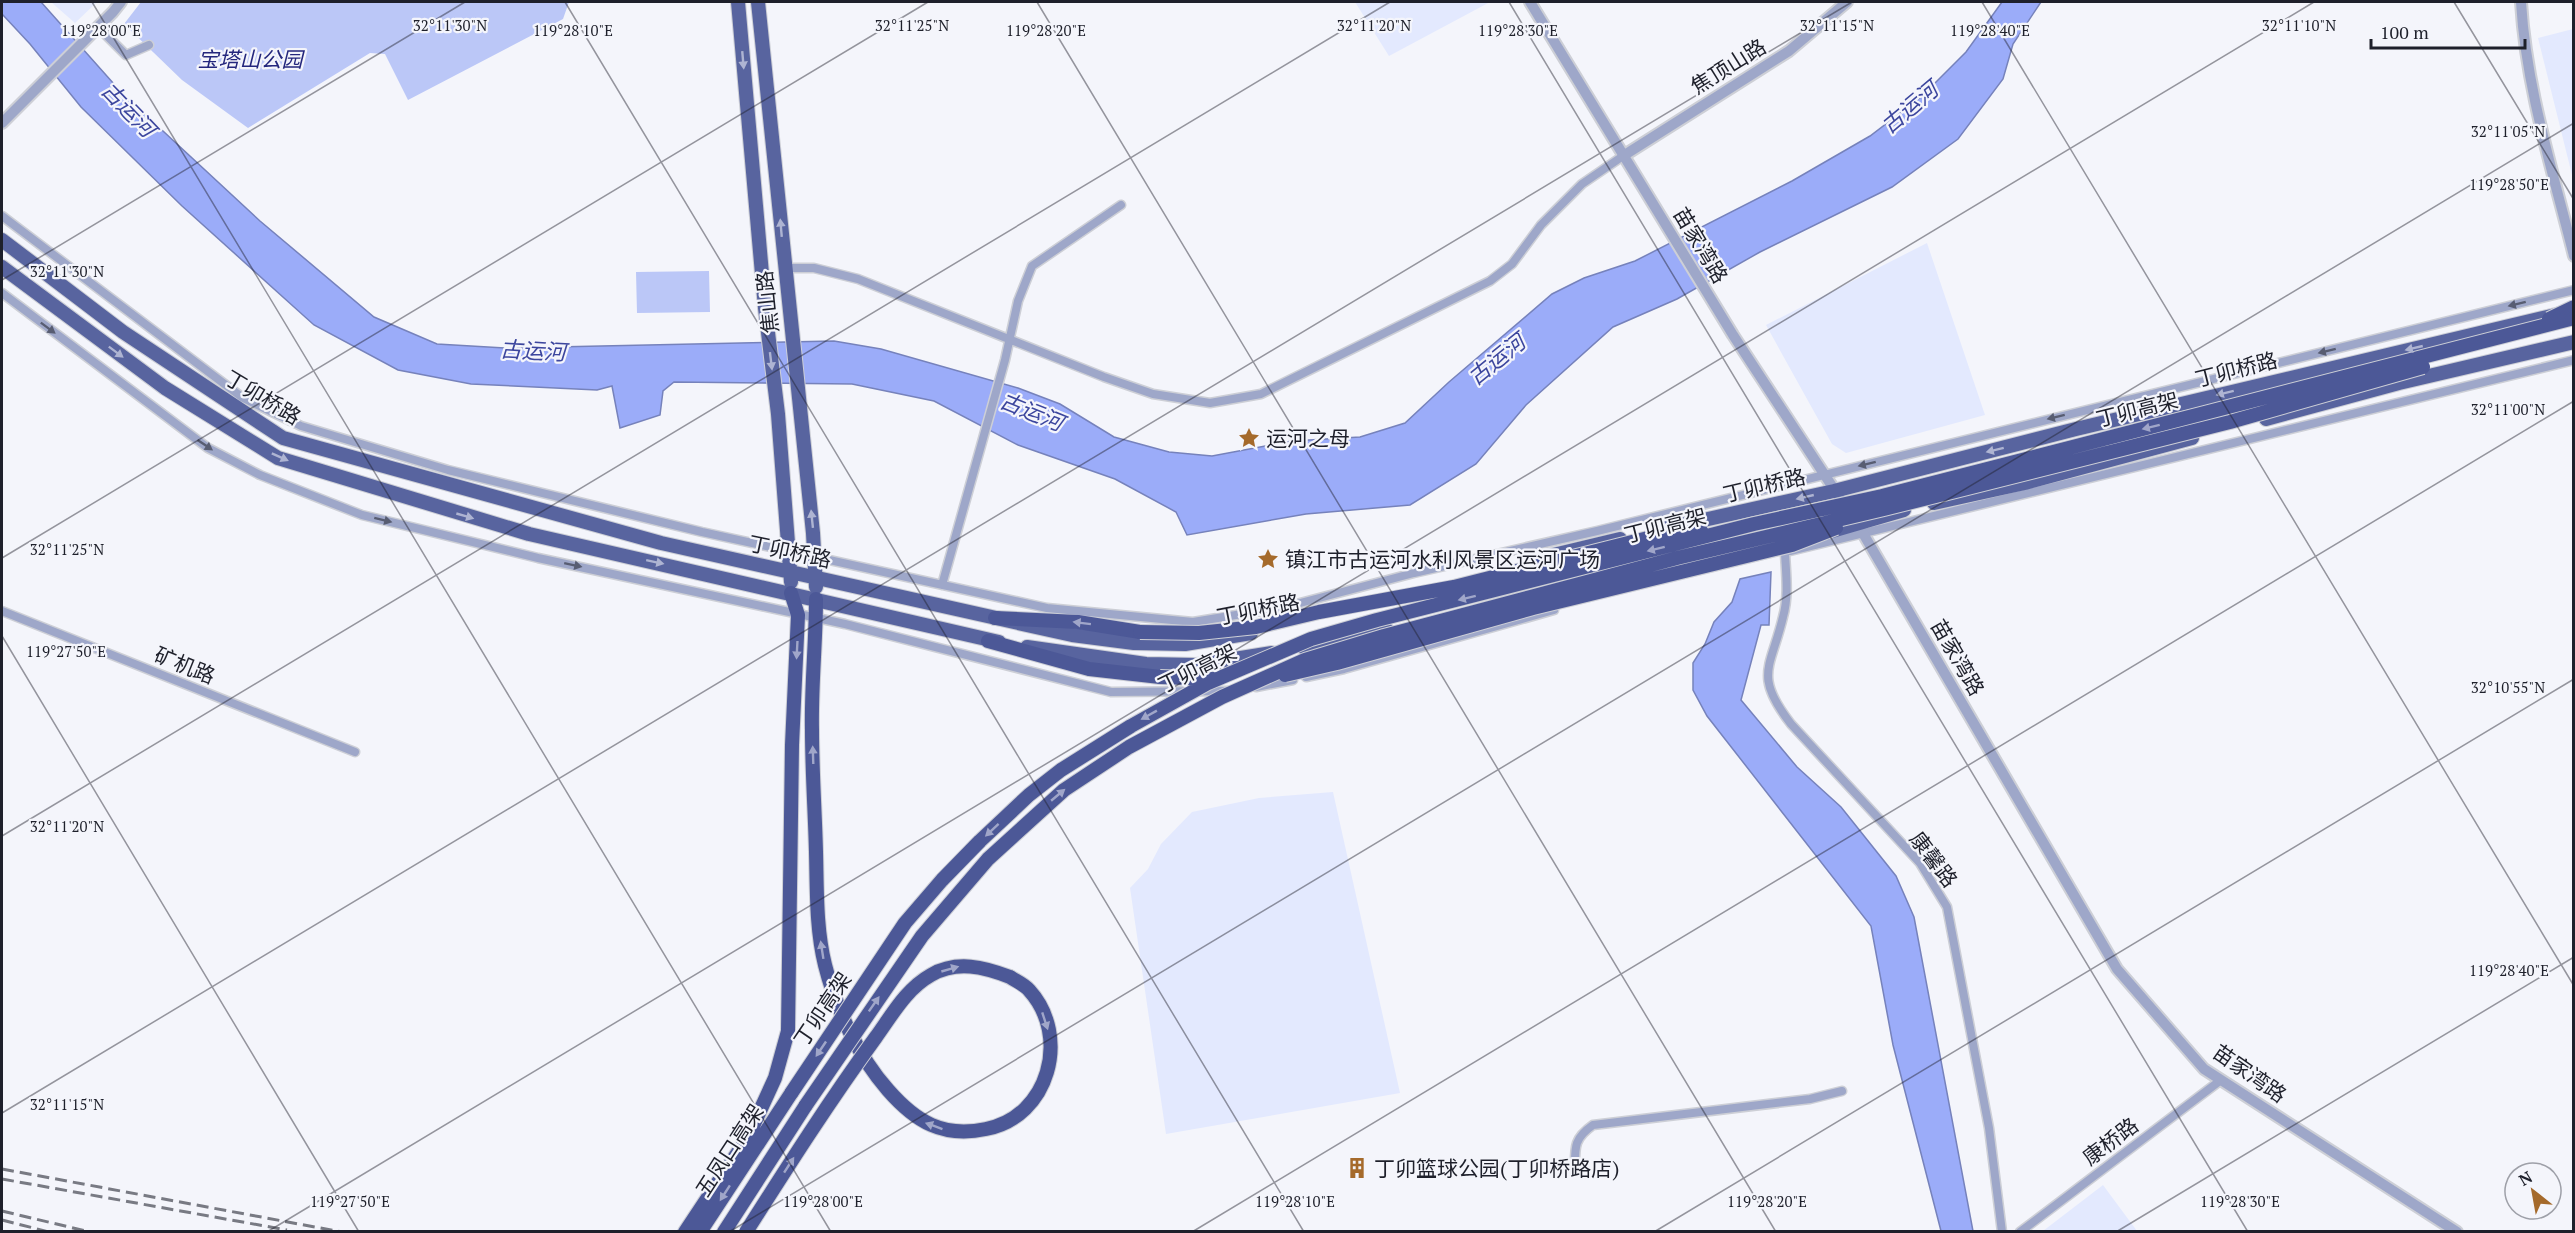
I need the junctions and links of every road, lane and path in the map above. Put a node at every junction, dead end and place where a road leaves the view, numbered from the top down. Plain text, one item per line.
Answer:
1 (120, 2) edge
2 (738, 2) edge
3 (758, 2) edge
4 (1530, 2) edge
5 (1847, 2) edge
6 (2520, 2) edge
7 (98, 27) junction
8 (149, 45) dead end
9 (2, 123) edge
10 (1623, 156) junction
11 (1121, 205) dead end
12 (2, 216) edge
13 (2, 240) edge
14 (2574, 256) edge
15 (2, 267) edge
16 (785, 268) junction
17 (2574, 290) edge
18 (2, 293) edge
19 (2574, 309) edge
20 (2574, 318) edge
21 (2574, 328) edge
22 (2527, 332) junction
23 (1010, 340) junction
24 (2574, 342) edge
25 (2574, 360) edge
26 (1825, 474) junction
27 (1834, 491) junction
28 (1884, 509) junction
29 (1754, 524) junction
30 (1860, 530) junction
31 (789, 552) junction
32 (1785, 553) junction
33 (814, 557) junction
34 (790, 574) junction
35 (816, 578) junction
36 (942, 585) junction
37 (791, 593) junction
38 (816, 599) junction
39 (2, 611) edge
40 (798, 615) junction
41 (995, 618) junction
42 (816, 620) junction
43 (988, 641) junction
44 (355, 752) dead end
45 (2221, 1080) junction
46 (1842, 1091) dead end
47 (792, 1092) joint
48 (806, 1105) joint
49 (1575, 1171) dead end
50 (685, 1232) edge
51 (700, 1232) edge
52 (724, 1232) edge
53 (746, 1232) edge
54 (2002, 1232) edge
55 (2020, 1232) edge
56 (2457, 1232) edge

1 - 7 street
2 -> 31 main road, 焦山路
16 -> 3 main road, 焦山路
4 - 10 street, 苗家湾路
5 - 10 street, 焦顶山路
6 - 14 street
7 - 8 street
7 - 9 street
10 - 23 street
10 - 26 street, 苗家湾路
11 - 23 street
12 - 31 street
13 - 34 main road, 丁卯桥路
15 -> 37 main road, 丁卯桥路
16 - 23 street
33 -> 16 main road, 焦山路
17 -> 26 street
18 -> 40 street
19 - 22 highway, bridge
19 -> 27 main road, 丁卯桥路
20 - 22 highway, 丁卯高架, bridge
21 - 28 highway, 丁卯高架, bridge
22 -> 29 highway, 丁卯高架, bridge
23 - 36 street
24 - 30 main road, 丁卯桥路
25 - 30 street
26 - 27 street, 苗家湾路
26 - 36 street
27 - 30 street, 苗家湾路
27 -> 41 main road, 丁卯桥路
28 - 43 highway, bridge
48 -> 28 highway, 丁卯高架, bridge
29 -> 41 highway, bridge
29 -> 47 highway, 丁卯高架, bridge
30 - 32 street
30 - 43 main road, 丁卯桥路
30 - 45 street, 苗家湾路
31 - 33 street
31 - 34 main road, 焦山路
32 - 42 street
32 - 54 street, 康馨路
33 - 35 main road, 焦山路
33 - 36 street
34 - 35 main road, 丁卯桥路
34 - 37 main road, 焦山路
35 - 38 main road, 焦山路
35 - 41 main road, 丁卯桥路
37 - 38 main road, 丁卯桥路
37 - 40 highway
38 - 42 highway
38 - 43 main road, 丁卯桥路
39 - 44 street, 矿机路
40 - 42 street
40 -> 50 highway
53 -> 42 highway, bridge
45 - 55 street, 康桥路
45 - 56 street, 苗家湾路
46 - 49 street
47 -> 51 highway, 五凤口高架
48 - 52 highway, 五凤口高架

